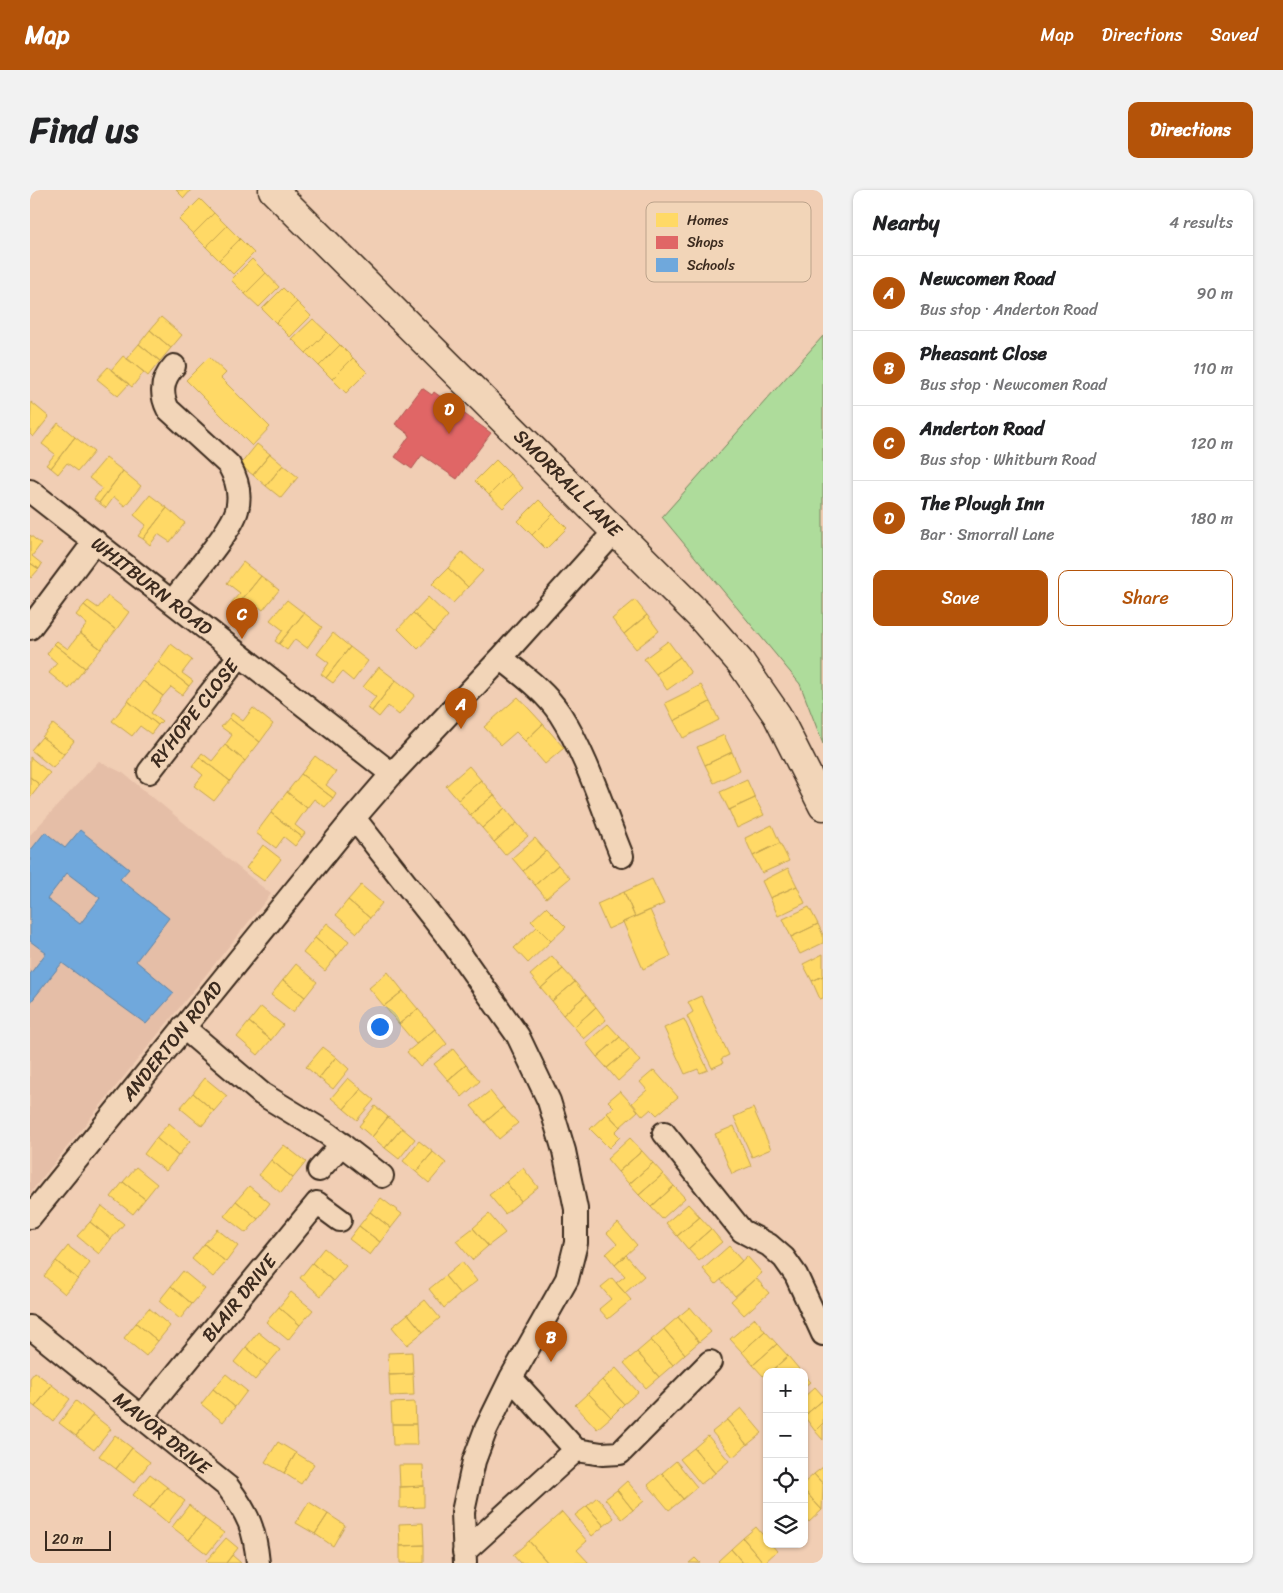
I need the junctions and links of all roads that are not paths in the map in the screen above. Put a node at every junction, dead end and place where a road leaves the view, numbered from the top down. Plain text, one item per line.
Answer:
1 (273, 190) edge
2 (174, 366) dead end
3 (30, 491) edge
4 (616, 530) junction
5 (95, 542) junction
6 (172, 602) junction
7 (30, 628) edge
8 (240, 655) junction
9 (502, 658) junction
10 (149, 772) dead end
11 (392, 774) junction
12 (823, 806) edge
13 (354, 818) junction
14 (622, 856) dead end
15 (183, 1027) junction
16 (664, 1132) dead end
17 (342, 1144) junction
18 (319, 1170) dead end
19 (382, 1176) dead end
20 (30, 1217) edge
21 (340, 1220) dead end
22 (30, 1327) edge
23 (823, 1334) edge
24 (710, 1362) dead end
25 (511, 1378) junction
26 (142, 1416) junction
27 (576, 1450) junction
28 (464, 1558) edge
29 (258, 1563) edge

1 - 4 street, SMORRALL LANE
2 - 6 street
3 - 5 street, WHITBURN ROAD
4 - 9 street, ANDERTON ROAD
4 - 12 street, SMORRALL LANE
5 - 6 street, WHITBURN ROAD
5 - 7 street
6 - 8 street, WHITBURN ROAD
8 - 10 street, RYHOPE CLOSE
8 - 11 street, WHITBURN ROAD
9 - 11 street, ANDERTON ROAD
9 - 14 street
11 - 13 street, ANDERTON ROAD
13 - 15 street, ANDERTON ROAD
13 - 25 street
15 - 17 street
15 - 20 street, ANDERTON ROAD
16 - 23 street
17 - 18 street
17 - 19 street
21 - 26 street, BLAIR DRIVE
22 - 26 street, MAVOR DRIVE
24 - 27 street
25 - 27 street
25 - 28 street
26 - 29 street, MAVOR DRIVE
27 - 28 street

